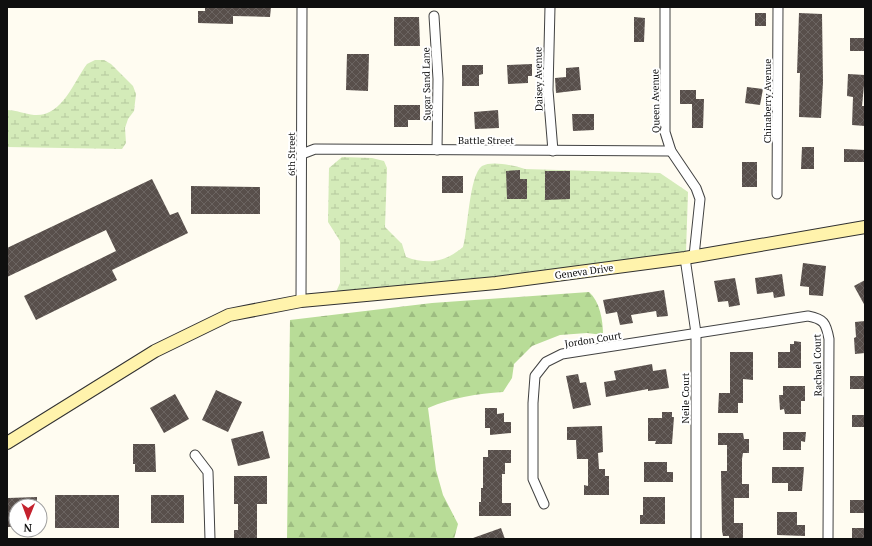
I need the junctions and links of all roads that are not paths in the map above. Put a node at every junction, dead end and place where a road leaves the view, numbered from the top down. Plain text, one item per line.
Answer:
1 (302, 7) edge
2 (550, 7) edge
3 (665, 7) edge
4 (778, 7) edge
5 (434, 16) dead end
6 (437, 150) junction
7 (671, 150) junction
8 (553, 151) junction
9 (302, 154) junction
10 (777, 194) dead end
11 (865, 227) edge
12 (690, 257) junction
13 (300, 301) junction
14 (696, 333) junction
15 (7, 443) edge
16 (195, 455) dead end
17 (544, 504) dead end
18 (210, 539) edge
19 (696, 539) edge
20 (828, 539) edge

1 - 9 street, 6th Street
2 - 8 street, Daisey Avenue
3 - 7 street, Queen Avenue
4 - 10 street, Chinaberry Avenue
5 - 6 street, Sugar Sand Lane
6 - 8 street, Battle Street
6 - 9 street, Battle Street
7 - 8 street, Battle Street
7 - 12 street, Queen Avenue
9 - 13 street, 6th Street
11 - 12 main road, Geneva Drive
12 - 13 main road, Geneva Drive
12 - 14 street, Neile Court
13 - 15 main road, Geneva Drive
14 - 17 street, Jordon Court
14 - 19 street, Neile Court
14 - 20 street, Rachael Court
16 - 18 street

